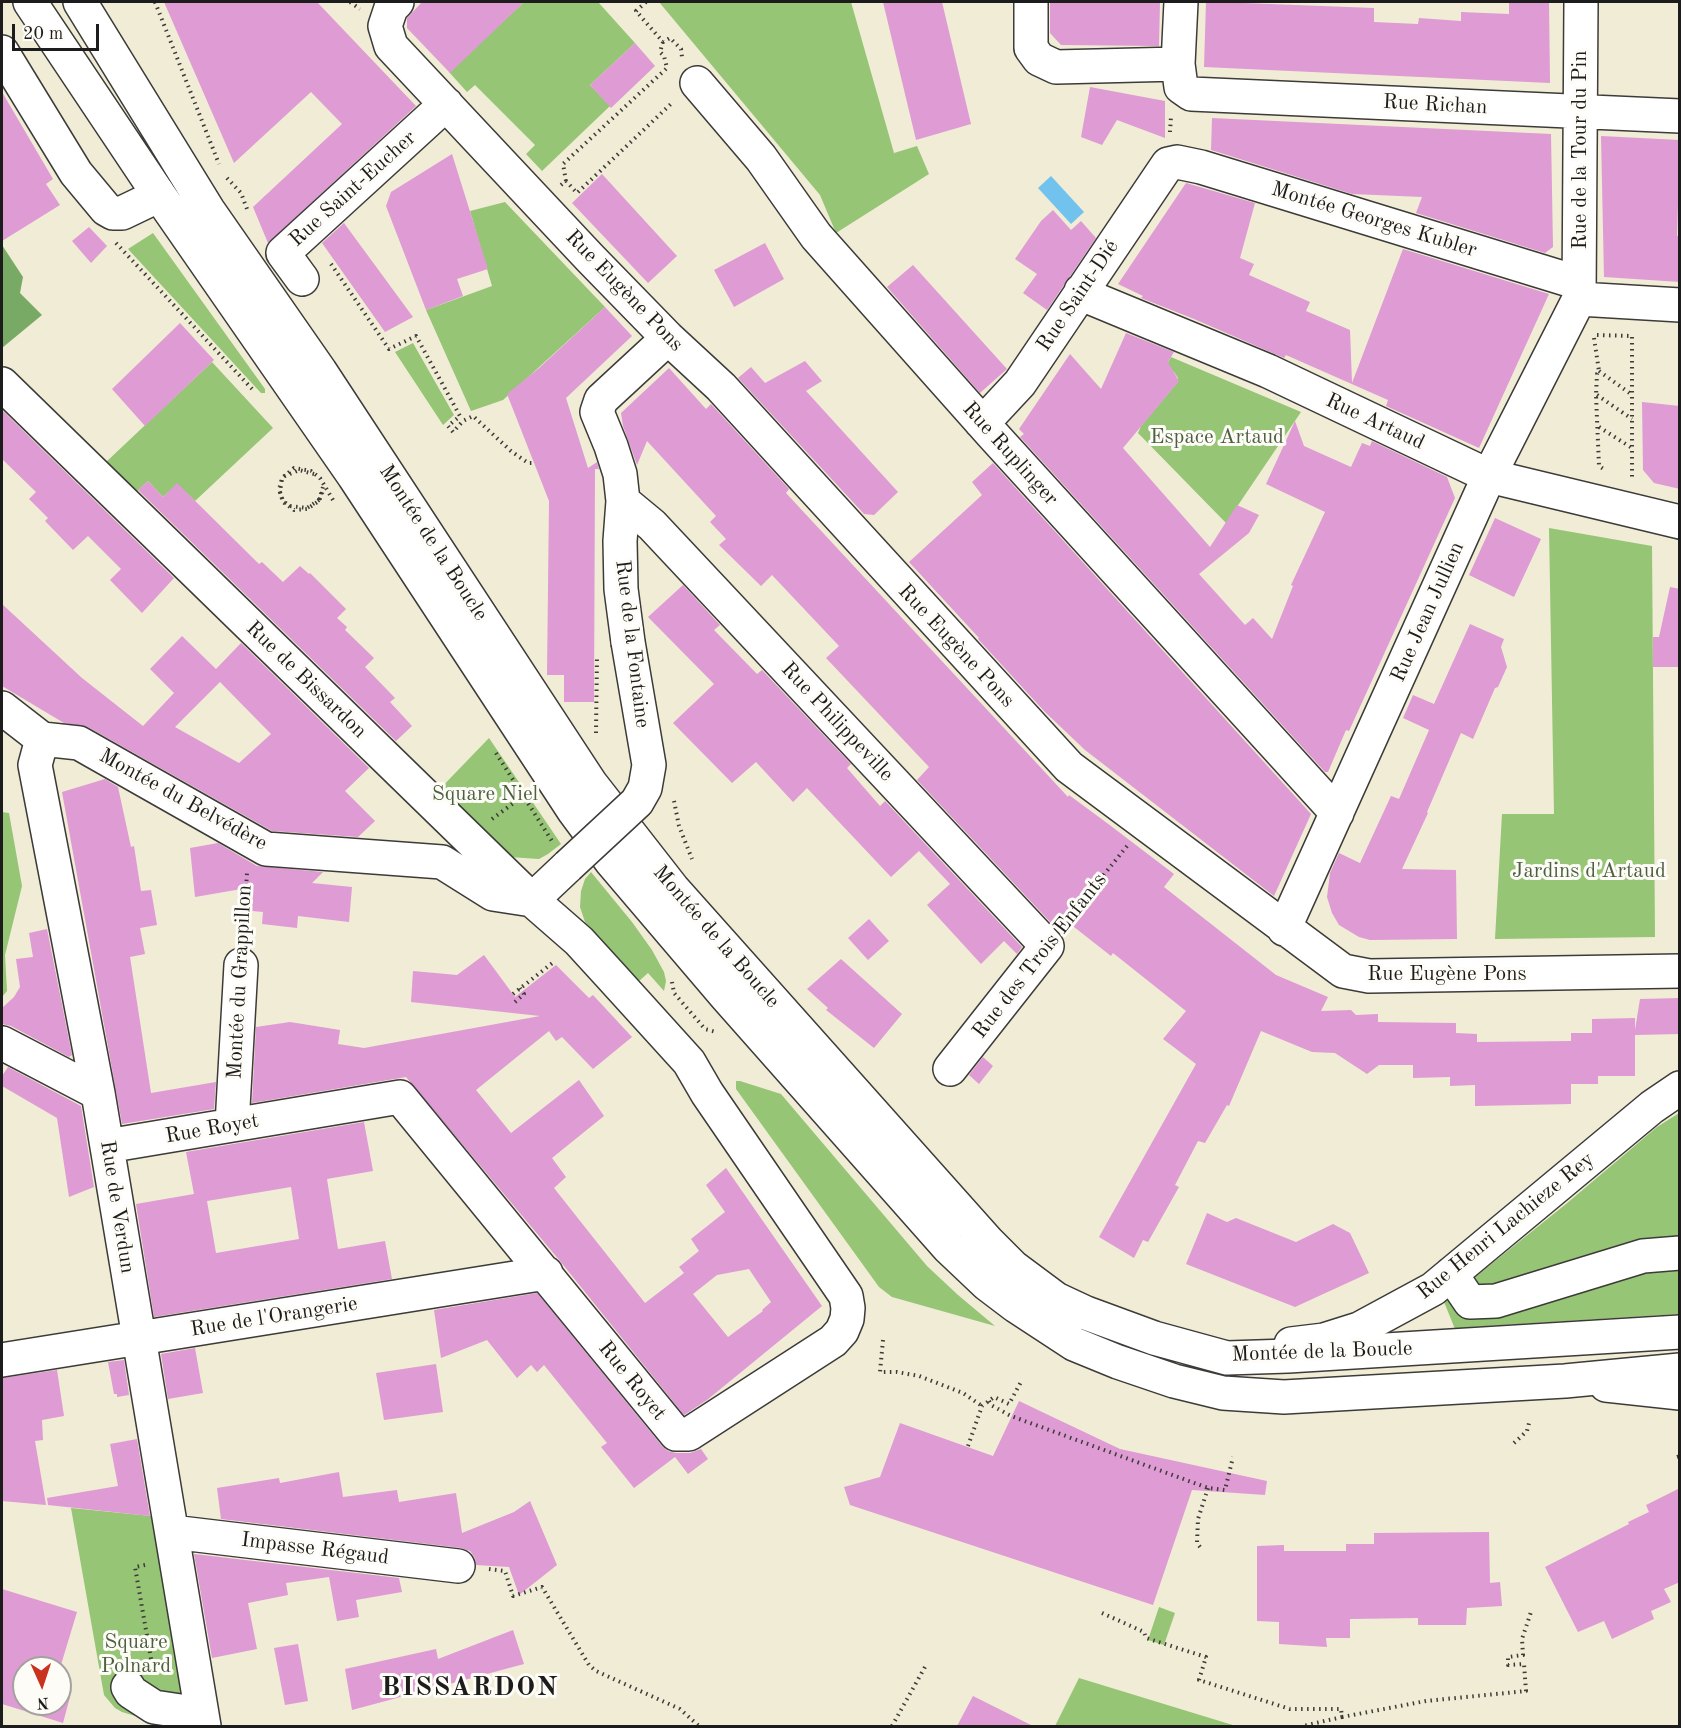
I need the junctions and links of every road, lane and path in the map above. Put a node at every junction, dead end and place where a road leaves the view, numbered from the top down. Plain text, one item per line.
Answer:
1 (30, 2) edge
2 (80, 2) edge
3 (155, 2) edge
4 (646, 2) edge
5 (1031, 2) edge
6 (1181, 2) edge
7 (1581, 2) edge
8 (391, 14) edge
9 (663, 42) junction
10 (2, 52) edge
11 (1178, 64) junction
12 (689, 89) junction
13 (446, 104) junction
14 (1579, 111) junction
15 (1680, 116) edge
16 (1168, 165) joint
17 (566, 181) junction
18 (558, 189) dead end
19 (157, 192) junction
20 (249, 214) dead end
21 (109, 237) dead end
22 (327, 258) dead end
23 (302, 279) dead end
24 (1081, 291) junction
25 (1584, 303) junction
26 (1680, 305) edge
27 (1593, 334) junction
28 (668, 338) junction
29 (1599, 370) junction
30 (2, 384) edge
31 (1632, 394) junction
32 (258, 395) dead end
33 (1596, 395) junction
34 (1632, 419) junction
35 (981, 422) junction
36 (1598, 427) junction
37 (1632, 448) junction
38 (534, 463) dead end
39 (314, 465) dead end
40 (1599, 466) dead end
41 (1489, 476) junction
42 (333, 500) dead end
43 (623, 501) junction
44 (1632, 512) junction
45 (1680, 522) edge
46 (597, 669) dead end
47 (2, 708) edge
48 (596, 735) dead end
49 (42, 739) junction
50 (672, 793) dead end
51 (523, 796) dead end
52 (1337, 813) junction
53 (483, 826) dead end
54 (249, 839) junction
55 (1129, 843) dead end
56 (696, 869) dead end
57 (532, 900) junction
58 (1284, 929) junction
59 (1047, 946) junction
60 (554, 963) dead end
61 (241, 965) joint
62 (1680, 971) edge
63 (671, 972) dead end
64 (611, 976) joint
65 (520, 988) junction
66 (513, 994) dead end
67 (515, 1002) dead end
68 (721, 1034) dead end
69 (2, 1043) edge
70 (950, 1069) dead end
71 (1680, 1088) edge
72 (98, 1094) junction
73 (232, 1125) junction
74 (107, 1146) junction
75 (1680, 1253) edge
76 (546, 1273) junction
77 (1451, 1274) junction
78 (1680, 1332) edge
79 (139, 1339) junction
80 (883, 1340) dead end
81 (1175, 1344) junction
82 (2, 1360) edge
83 (1680, 1370) edge
84 (1565, 1381) junction
85 (1021, 1382) dead end
86 (1680, 1393) edge
87 (988, 1401) junction
88 (982, 1406) junction
89 (1528, 1423) dead end
90 (1514, 1443) dead end
91 (968, 1446) dead end
92 (1233, 1457) dead end
93 (1208, 1488) junction
94 (172, 1532) junction
95 (1200, 1547) dead end
96 (150, 1564) dead end
97 (458, 1566) joint
98 (1532, 1609) dead end
99 (1102, 1613) dead end
100 (924, 1667) dead end
101 (138, 1695) joint
102 (1342, 1717) junction
103 (202, 1718) edge
104 (699, 1726) edge
105 (892, 1726) edge
106 (1303, 1726) edge

1 - 19 street, Montée de la Boucle
2 - 81 street, Montée de la Boucle
3 - 20 path
4 - 9 path
5 - 11 street
6 - 11 street
7 - 14 street, Rue de la Tour du Pin
8 - 13 street, Rue Eugène Pons
9 - 12 path
9 - 17 path
10 - 19 street
11 - 14 street, Rue Richan
12 - 17 path
12 - 35 street, Rue Ruplinger
13 - 23 street, Rue Saint-Eucher
13 - 28 street, Rue Eugène Pons
14 - 15 street, Rue Richan
14 - 25 street, Rue de la Tour du Pin
16 - 24 street, Rue Saint-Dié
16 - 25 street, Montée Georges Kubler
17 - 18 path
19 - 84 street, Montée de la Boucle
21 - 32 path
22 - 38 path
24 - 35 street, Rue Saint-Dié
24 - 41 street, Rue Artaud
25 - 26 street, Montée Georges Kubler
25 - 27 path
25 - 41 street, Rue Jean Jullien
27 - 29 path
27 - 31 path
28 - 43 street, Rue de la Fontaine
28 - 58 street, Rue Eugène Pons
29 - 31 path
29 - 33 path
30 - 57 street, Rue de Bissardon
31 - 34 path
33 - 34 path
33 - 36 path
34 - 37 path
35 - 52 street, Rue Ruplinger
36 - 37 path
36 - 40 path
37 - 44 path
39 - 42 path, bridge
41 - 44 street, Rue Artaud
41 - 52 street, Rue Jean Jullien
43 - 57 street, Rue de la Fontaine, bridge
43 - 59 street, Rue Philippeville
44 - 45 street, Rue Artaud
46 - 48 path
47 - 49 street
49 - 54 street, Montée du Belvédère
49 - 72 street, Rue de Verdun
50 - 56 path
51 - 53 path
52 - 58 street, Rue Jean Jullien
54 - 57 street, Montée du Belvédère
54 - 61 path, Montée du Grappillon
55 - 59 path, Rue des Trois Enfants
57 - 64 street, Rue de Bissardon
58 - 62 street, Rue Eugène Pons
59 - 70 street, Rue des Trois Enfants
60 - 65 path
61 - 73 street, Montée du Grappillon
63 - 68 path
64 - 76 street, Rue Royet
65 - 66 path
65 - 67 path
69 - 72 street
71 - 77 street, Rue Henri Lachieze Rey
72 - 74 street, Rue de Verdun
73 - 74 street, Rue Royet
73 - 76 street, Rue Royet
74 - 79 street, Rue de Verdun
75 - 77 street
76 - 79 street, Rue de l'Orangerie
77 - 81 street, Rue Henri Lachieze Rey
78 - 81 street, Montée de la Boucle
79 - 82 street, Rue de l'Orangerie
79 - 94 street, Rue de Verdun
80 - 88 path
83 - 84 street, Montée de la Boucle
84 - 86 street
85 - 87 path
87 - 88 path
87 - 93 path
88 - 91 path
89 - 90 path
92 - 93 path
93 - 95 path
94 - 97 street, Impasse Régaud
94 - 103 street, Rue de Verdun
96 - 101 path
97 - 104 path
98 - 102 path
99 - 102 path
100 - 105 path
101 - 103 street
102 - 106 path

